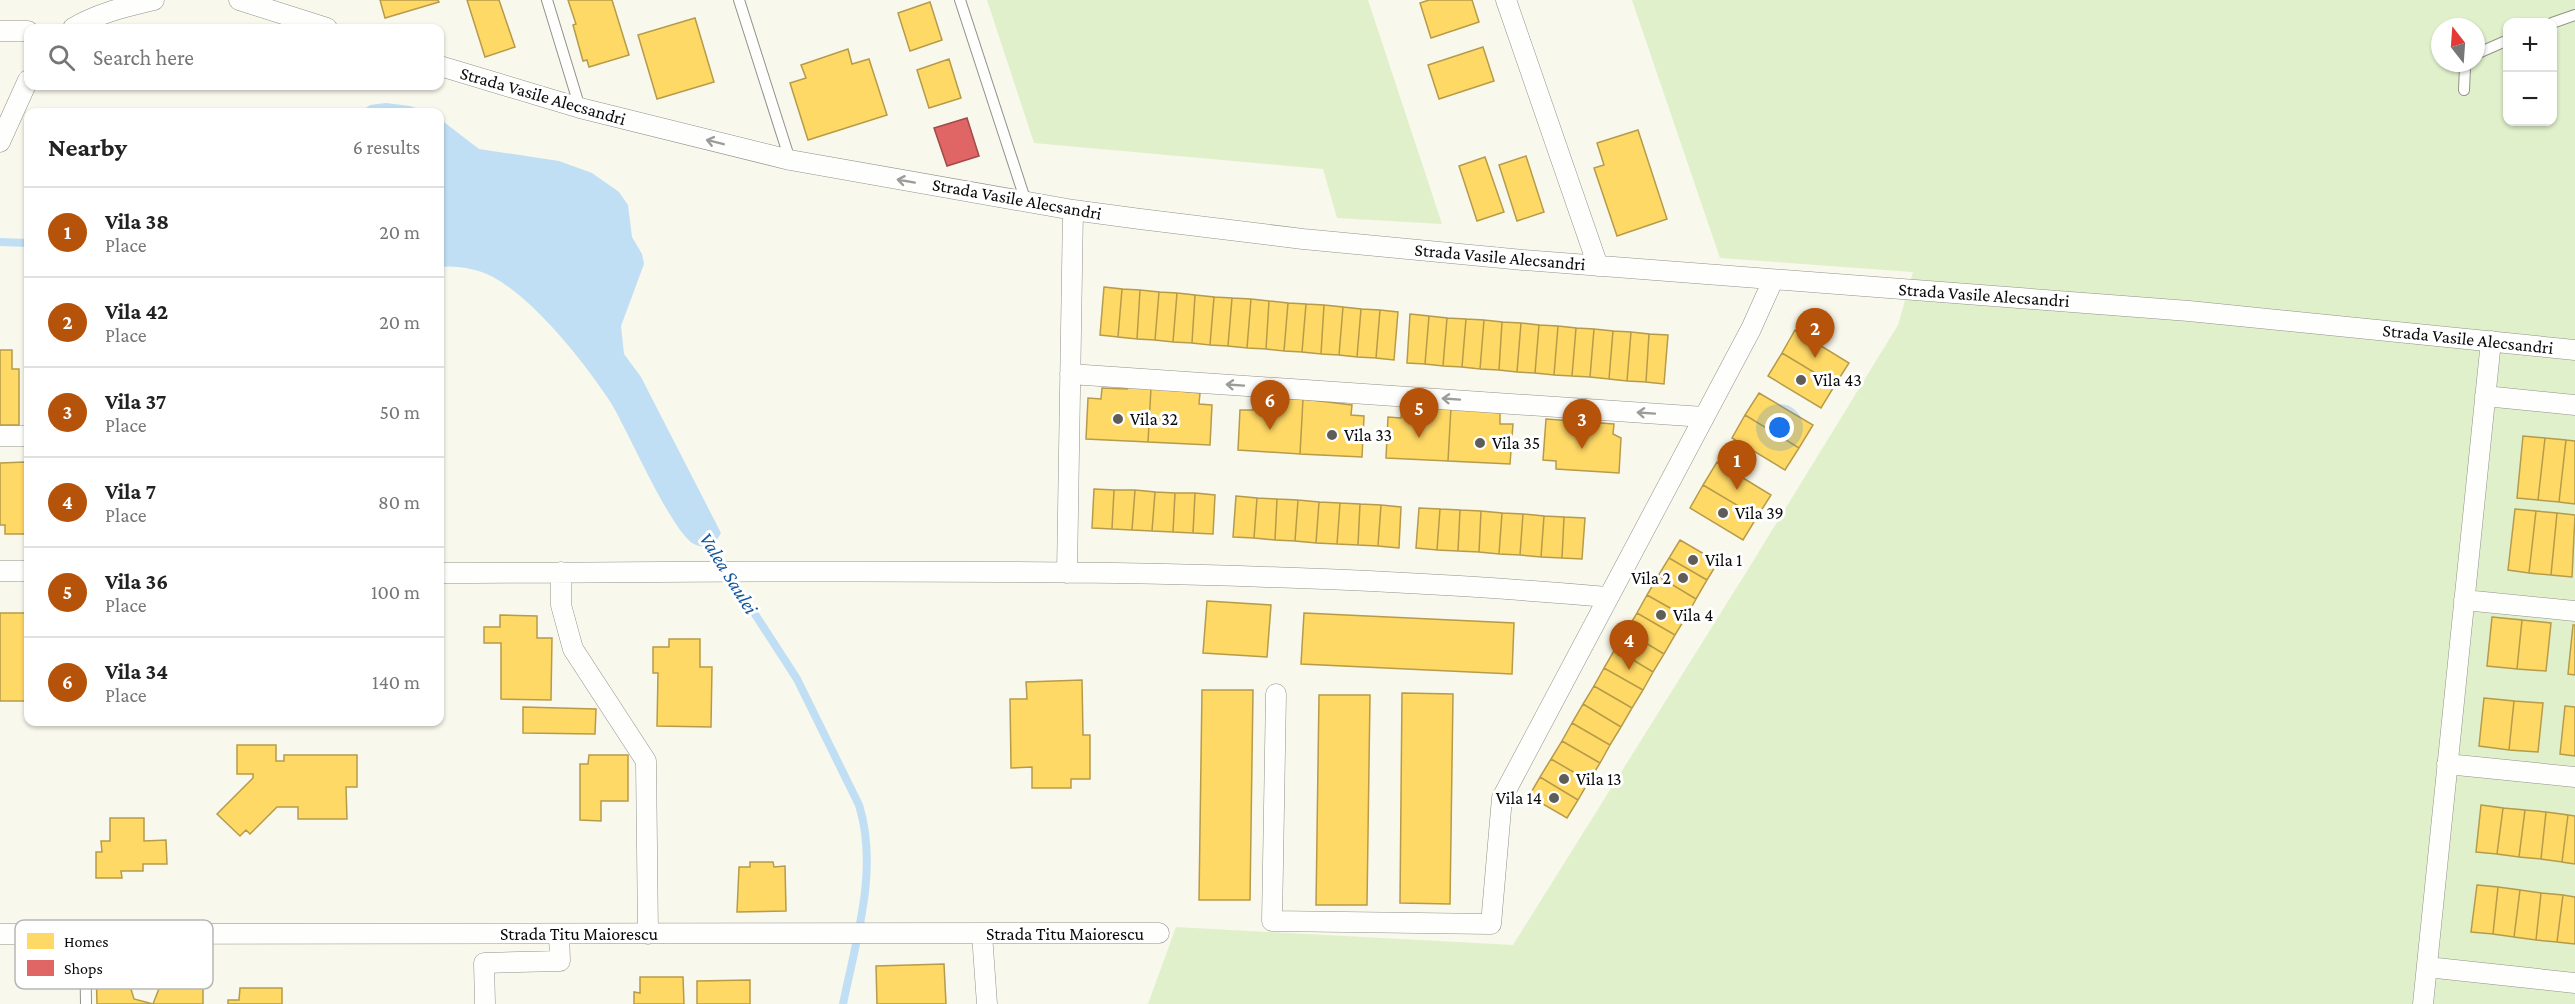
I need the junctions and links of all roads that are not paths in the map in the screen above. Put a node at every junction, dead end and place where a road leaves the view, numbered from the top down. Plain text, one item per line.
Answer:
1 (153, 0) edge
2 (239, 0) edge
3 (547, 0) edge
4 (739, 0) edge
5 (960, 0) edge
6 (1506, 0) edge
7 (2575, 15) edge
8 (2557, 22) edge
9 (81, 24) edge
10 (314, 24) edge
11 (0, 31) edge
12 (24, 31) edge
13 (2503, 42) edge
14 (2485, 50) edge
15 (444, 67) edge
16 (2467, 72) edge
17 (24, 89) edge
18 (2464, 90) dead end
19 (580, 108) junction
20 (0, 142) edge
21 (790, 160) junction
22 (1026, 202) junction
23 (1073, 210) junction
24 (1598, 266) junction
25 (1773, 280) junction
26 (2491, 341) junction
27 (2575, 350) edge
28 (1070, 374) junction
29 (2485, 396) junction
30 (2575, 405) edge
31 (1704, 417) junction
32 (0, 436) edge
33 (24, 436) edge
34 (0, 571) edge
35 (24, 571) edge
36 (561, 572) junction
37 (444, 573) edge
38 (1067, 573) junction
39 (1607, 597) junction
40 (2464, 600) junction
41 (2575, 612) edge
42 (1276, 694) dead end
43 (2448, 764) junction
44 (2575, 777) edge
45 (213, 933) edge
46 (1159, 933) dead end
47 (0, 934) edge
48 (15, 934) edge
49 (559, 934) junction
50 (648, 934) junction
51 (982, 934) junction
52 (2427, 968) junction
53 (2575, 983) edge
54 (86, 989) edge
55 (86, 1004) edge
56 (485, 1004) edge
57 (987, 1004) edge
58 (2423, 1004) edge

1 - 9 street
2 - 10 street
3 - 19 lane
4 - 21 lane
5 - 22 lane
6 - 24 street
7 - 8 lane
11 - 12 street
13 - 14 lane
15 - 19 street, Strada Vasile Alecsandri
16 - 18 lane
17 - 20 street
21 -> 19 street, Strada Vasile Alecsandri
22 -> 21 street, Strada Vasile Alecsandri
22 - 23 street, Strada Vasile Alecsandri
23 - 24 street, Strada Vasile Alecsandri
23 - 28 street
24 - 25 street, Strada Vasile Alecsandri
25 - 26 street, Strada Vasile Alecsandri
25 - 31 street
26 - 27 street, Strada Vasile Alecsandri
26 - 29 street
31 -> 28 street
28 - 38 street
29 - 30 street
29 - 40 street
31 - 39 street
32 - 33 street
34 - 35 street
36 - 37 street
36 - 38 street
36 - 50 street
38 - 39 street
39 - 42 street
40 - 41 street
40 - 43 street
43 - 44 street
43 - 52 street
45 - 49 street, Strada Titu Maiorescu
46 - 51 street, Strada Titu Maiorescu
47 - 48 street, Strada Titu Maiorescu
49 - 50 street, Strada Titu Maiorescu
49 - 56 street
50 - 51 street, Strada Titu Maiorescu
51 - 57 street
52 - 53 street
52 - 58 street
54 - 55 lane

